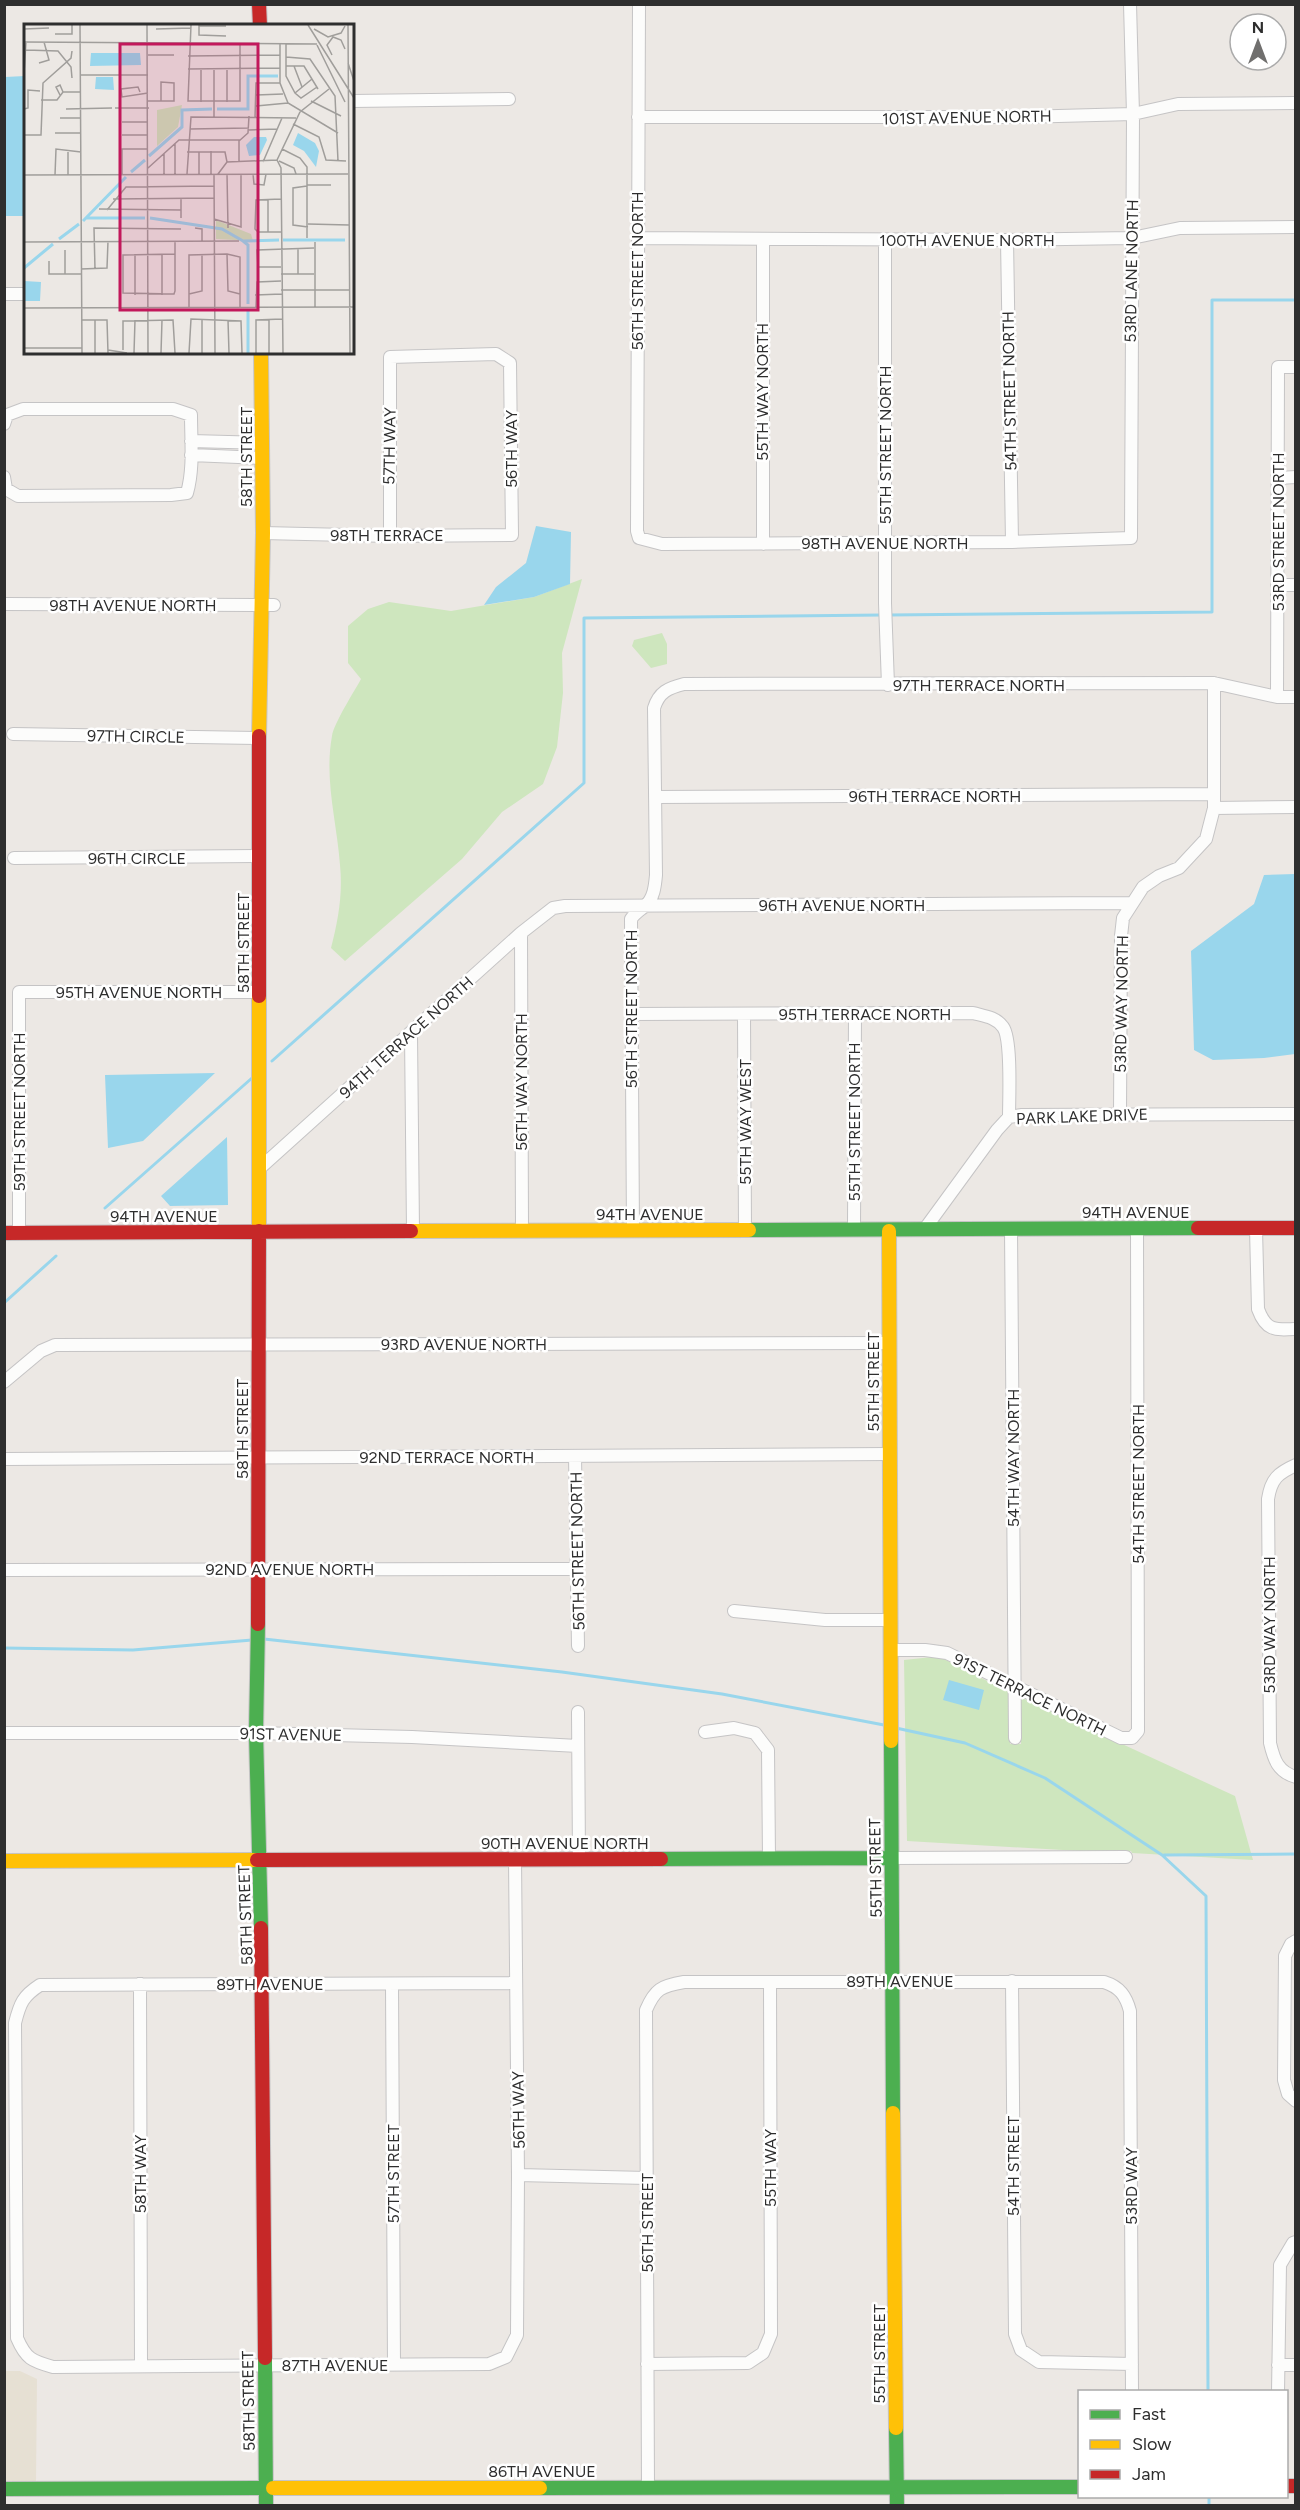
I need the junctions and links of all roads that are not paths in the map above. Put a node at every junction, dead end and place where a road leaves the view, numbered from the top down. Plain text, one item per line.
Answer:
1 (259, 4) edge
2 (639, 4) edge
3 (1130, 4) edge
4 (260, 24) edge
5 (509, 99) dead end
6 (354, 101) edge
7 (1296, 103) edge
8 (1133, 114) junction
9 (638, 117) junction
10 (1296, 227) edge
11 (638, 238) junction
12 (1132, 238) junction
13 (763, 240) junction
14 (885, 240) junction
15 (1007, 240) junction
16 (4, 294) edge
17 (24, 294) edge
18 (261, 354) edge
19 (510, 363) joint
20 (1296, 367) edge
21 (6, 420) edge
22 (191, 441) junction
23 (263, 443) junction
24 (191, 455) junction
25 (263, 458) junction
26 (1296, 477) edge
27 (1278, 478) junction
28 (5, 483) edge
29 (263, 532) junction
30 (512, 535) joint
31 (390, 536) junction
32 (639, 538) joint
33 (1131, 538) joint
34 (886, 542) junction
35 (1012, 542) junction
36 (763, 544) junction
37 (1279, 585) junction
38 (1296, 585) edge
39 (4, 604) edge
40 (268, 605) junction
41 (1214, 683) junction
42 (888, 685) junction
43 (663, 692) joint
44 (1277, 697) junction
45 (1296, 697) edge
46 (13, 734) dead end
47 (260, 738) junction
48 (1214, 794) junction
49 (655, 797) junction
50 (1296, 807) edge
51 (1214, 808) junction
52 (260, 856) junction
53 (14, 858) dead end
54 (1131, 903) junction
55 (646, 906) junction
56 (553, 908) joint
57 (521, 933) junction
58 (19, 992) joint
59 (259, 992) junction
60 (631, 1014) junction
61 (744, 1014) junction
62 (855, 1014) junction
63 (411, 1034) junction
64 (1120, 1114) junction
65 (1296, 1114) edge
66 (1009, 1117) junction
67 (260, 1168) junction
68 (1137, 1228) junction
69 (1256, 1228) junction
70 (1296, 1228) edge
71 (1011, 1229) junction
72 (854, 1230) junction
73 (924, 1230) junction
74 (413, 1231) junction
75 (522, 1231) junction
76 (633, 1231) junction
77 (746, 1231) junction
78 (889, 1231) junction
79 (260, 1232) junction
80 (4, 1233) edge
81 (19, 1233) junction
82 (1296, 1329) edge
83 (890, 1343) junction
84 (258, 1344) junction
85 (4, 1382) edge
86 (890, 1454) junction
87 (575, 1456) junction
88 (259, 1458) junction
89 (4, 1459) edge
90 (1296, 1465) edge
91 (259, 1569) junction
92 (576, 1569) junction
93 (4, 1570) edge
94 (734, 1611) dead end
95 (891, 1620) junction
96 (578, 1646) dead end
97 (891, 1650) junction
98 (1014, 1687) junction
99 (578, 1712) dead end
100 (705, 1732) dead end
101 (4, 1733) edge
102 (256, 1733) junction
103 (1015, 1738) dead end
104 (1132, 1738) joint
105 (578, 1746) junction
106 (1291, 1775) edge
107 (1126, 1857) dead end
108 (769, 1858) junction
109 (891, 1858) junction
110 (515, 1859) junction
111 (579, 1859) junction
112 (260, 1860) junction
113 (4, 1861) edge
114 (1293, 1943) edge
115 (1012, 1981) junction
116 (684, 1982) joint
117 (770, 1982) junction
118 (894, 1982) junction
119 (516, 1983) junction
120 (140, 1984) junction
121 (263, 1984) junction
122 (392, 1984) junction
123 (1115, 1986) joint
124 (1292, 2097) edge
125 (518, 2175) junction
126 (647, 2178) junction
127 (1294, 2243) edge
128 (24, 2354) joint
129 (506, 2357) joint
130 (647, 2364) junction
131 (1132, 2364) junction
132 (141, 2365) junction
133 (264, 2365) junction
134 (394, 2365) junction
135 (1278, 2365) junction
136 (1296, 2365) edge
137 (1132, 2390) edge
138 (1278, 2390) edge
139 (648, 2487) junction
140 (896, 2487) junction
141 (1078, 2487) edge
142 (4, 2489) edge
143 (266, 2489) junction
144 (266, 2505) edge
145 (897, 2505) edge

1 - 4 street
2 - 9 street, 56TH STREET NORTH
3 - 8 street, 53RD LANE NORTH
5 - 6 street
7 - 8 street, 101ST AVENUE NORTH
8 - 9 street, 101ST AVENUE NORTH
8 - 12 street, 53RD LANE NORTH
9 - 11 street, 56TH STREET NORTH
10 - 12 street, 100TH AVENUE NORTH
11 - 13 street, 100TH AVENUE NORTH
11 - 32 street, 56TH STREET NORTH
12 - 15 street, 100TH AVENUE NORTH
12 - 33 street, 53RD LANE NORTH
13 - 14 street, 100TH AVENUE NORTH
13 - 36 street, 55TH WAY NORTH
14 - 15 street, 100TH AVENUE NORTH
14 - 34 street, 55TH STREET NORTH
15 - 35 street, 54TH STREET NORTH
16 - 17 street
18 - 23 street, 58TH STREET
19 - 30 street, 56TH WAY
19 - 31 street, 57TH WAY
20 - 27 street, 53RD STREET NORTH
21 - 22 street
22 - 23 street
22 - 24 street
23 - 25 street, 58TH STREET
24 - 25 street
24 - 28 street
25 - 29 street, 58TH STREET
26 - 27 street
27 - 37 street, 53RD STREET NORTH
29 - 31 street, 98TH TERRACE
29 - 40 street, 58TH STREET
30 - 31 street, 98TH TERRACE
32 - 36 street, 98TH AVENUE NORTH
33 - 35 street, 98TH AVENUE NORTH
34 - 35 street, 98TH AVENUE NORTH
34 - 36 street, 98TH AVENUE NORTH
34 - 42 street, 55TH STREET NORTH
37 - 38 street
37 - 44 street, 53RD STREET NORTH
39 - 40 street, 98TH AVENUE NORTH
40 - 47 street, 58TH STREET
41 - 42 street, 97TH TERRACE NORTH
41 - 44 street, 97TH TERRACE NORTH
41 - 48 street, 53RD WAY NORTH
42 - 43 street, 97TH TERRACE NORTH
43 - 49 street, 56TH STREET NORTH
44 - 45 street, 97TH TERRACE NORTH
46 - 47 street, 97TH CIRCLE
47 - 52 street, 58TH STREET
48 - 49 street, 96TH TERRACE NORTH
48 - 51 street, 53RD WAY NORTH
49 - 55 street, 56TH STREET NORTH
50 - 51 street
51 - 54 street, 53RD WAY NORTH
52 - 53 street, 96TH CIRCLE
52 - 59 street, 58TH STREET
54 - 55 street, 96TH AVENUE NORTH
54 - 64 street, 53RD WAY NORTH
55 - 56 street, 96TH AVENUE NORTH
55 - 60 street, 56TH STREET NORTH
56 - 57 street, 94TH TERRACE NORTH
57 - 63 street, 94TH TERRACE NORTH
57 - 75 street, 56TH WAY NORTH
58 - 59 street, 95TH AVENUE NORTH
58 - 81 street, 59TH STREET NORTH
59 - 67 street, 58TH STREET
60 - 61 street, 95TH TERRACE NORTH
60 - 76 street, 56TH STREET NORTH
61 - 62 street, 95TH TERRACE NORTH
61 - 77 street, 55TH WAY WEST
62 - 66 street, 95TH TERRACE NORTH
62 - 72 street, 55TH STREET NORTH
63 - 67 street, 94TH TERRACE NORTH
63 - 74 street
64 - 65 street, PARK LAKE DRIVE
64 - 66 street, PARK LAKE DRIVE
66 - 73 street, PARK LAKE DRIVE
67 - 79 street, 58TH STREET
68 - 69 street, 94TH AVENUE
68 - 71 street, 94TH AVENUE
68 - 104 street, 54TH STREET NORTH
69 - 70 street, 94TH AVENUE
69 - 82 street
71 - 73 street, 94TH AVENUE
71 - 98 street, 54TH WAY NORTH
72 - 77 street, 94TH AVENUE
72 - 78 street, 94TH AVENUE
73 - 78 street, 94TH AVENUE
74 - 75 street, 94TH AVENUE
74 - 79 street, 94TH AVENUE
75 - 76 street, 94TH AVENUE
76 - 77 street, 94TH AVENUE
78 - 83 street, 55TH STREET
79 - 81 street, 94TH AVENUE
79 - 84 street, 58TH STREET
80 - 81 street, 94TH AVENUE
83 - 84 street, 93RD AVENUE NORTH
83 - 86 street, 55TH STREET
84 - 85 street, 93RD AVENUE NORTH
84 - 88 street, 58TH STREET
86 - 87 street, 92ND TERRACE NORTH
86 - 95 street, 55TH STREET
87 - 88 street, 92ND TERRACE NORTH
87 - 92 street, 56TH STREET NORTH
88 - 89 street, 92ND TERRACE NORTH
88 - 91 street, 58TH STREET
90 - 106 street, 53RD WAY NORTH
91 - 92 street, 92ND AVENUE NORTH
91 - 93 street, 92ND AVENUE NORTH
91 - 102 street, 58TH STREET
92 - 96 street, 56TH STREET NORTH
94 - 95 street
95 - 97 street, 55TH STREET
97 - 98 street, 91ST TERRACE NORTH
97 - 109 street, 55TH STREET
98 - 103 street, 54TH WAY NORTH
98 - 104 street, 91ST TERRACE NORTH
99 - 105 street
100 - 108 street
101 - 102 street, 91ST AVENUE
102 - 105 street, 91ST AVENUE
102 - 112 street, 58TH STREET
105 - 111 street
107 - 109 street, 90TH AVENUE NORTH
108 - 109 street, 90TH AVENUE NORTH
108 - 111 street, 90TH AVENUE NORTH
109 - 118 street, 55TH STREET
110 - 111 street, 90TH AVENUE NORTH
110 - 112 street, 90TH AVENUE NORTH
110 - 119 street, 56TH WAY
112 - 113 street, 90TH AVENUE NORTH
112 - 121 street, 58TH STREET
114 - 124 street
115 - 118 street, 89TH AVENUE
115 - 123 street, 89TH AVENUE
115 - 131 street, 54TH STREET
116 - 117 street, 89TH AVENUE
116 - 126 street, 56TH STREET
117 - 118 street, 89TH AVENUE
117 - 130 street, 55TH WAY
118 - 140 street, 55TH STREET
119 - 122 street, 89TH AVENUE
119 - 125 street, 56TH WAY
120 - 121 street, 89TH AVENUE
120 - 128 street, 89TH AVENUE
120 - 132 street, 58TH WAY
121 - 122 street, 89TH AVENUE
121 - 133 street, 58TH STREET
122 - 134 street, 57TH STREET
123 - 131 street, 53RD WAY
125 - 126 street
125 - 129 street, 56TH WAY
126 - 130 street, 56TH STREET
127 - 135 street
128 - 132 street, 87TH AVENUE
129 - 134 street, 87TH AVENUE
130 - 139 street, 56TH STREET
131 - 137 street, 53RD WAY
132 - 133 street, 87TH AVENUE
133 - 134 street, 87TH AVENUE
133 - 143 street, 58TH STREET
135 - 136 street
135 - 138 street
139 - 140 street, 86TH AVENUE
139 - 143 street, 86TH AVENUE
140 - 141 street, 86TH AVENUE
140 - 145 street, 55TH STREET
142 - 143 street, 86TH AVENUE
143 - 144 street, 58TH STREET

